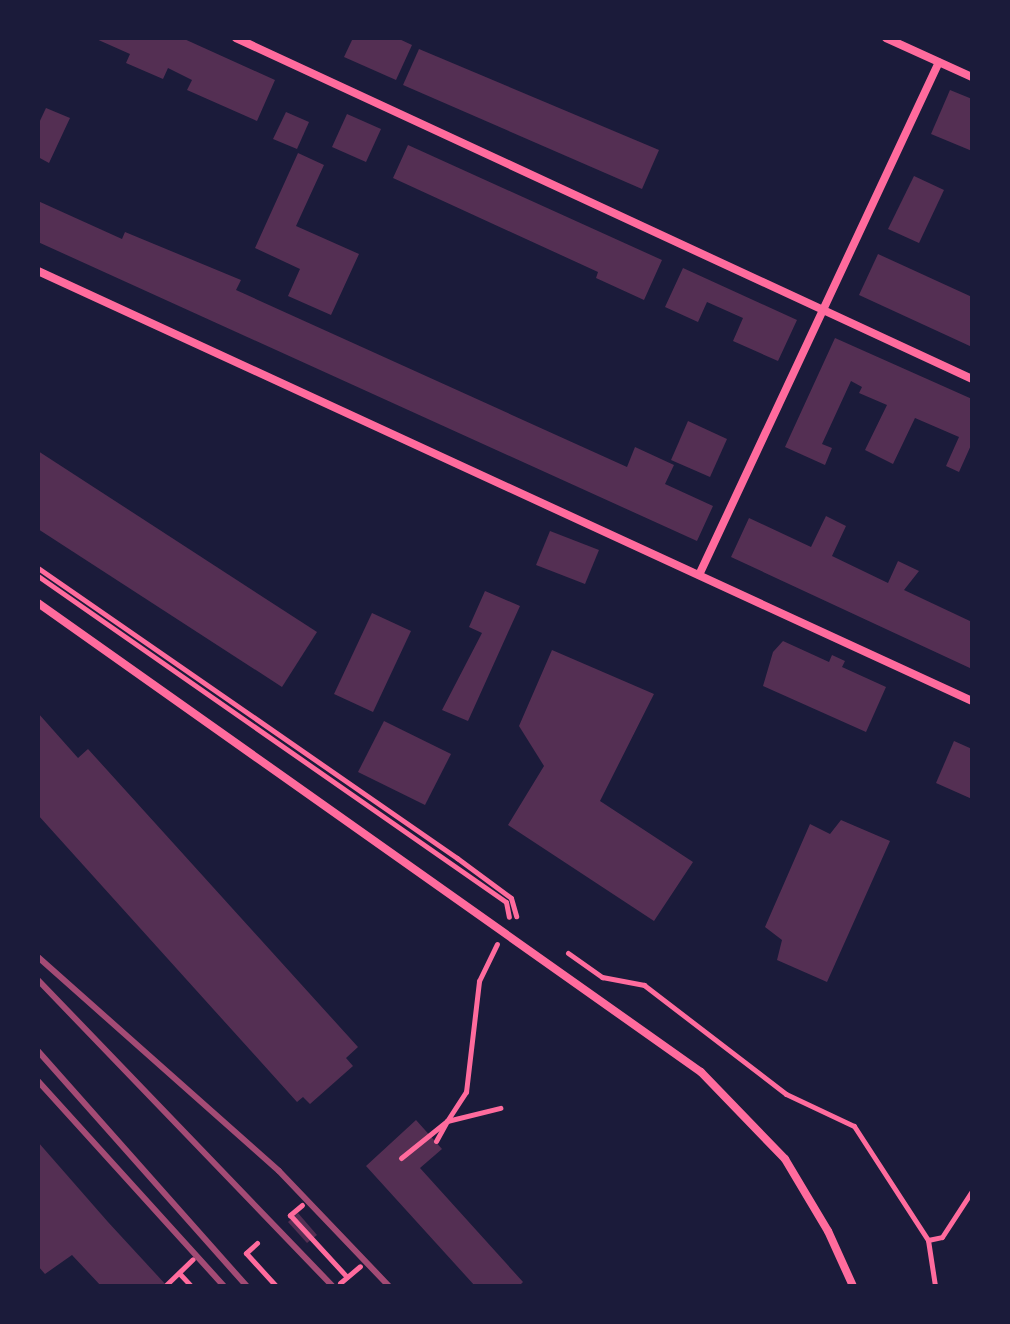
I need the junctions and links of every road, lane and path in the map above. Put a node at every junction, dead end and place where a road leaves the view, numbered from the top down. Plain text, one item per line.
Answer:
1 (236, 38) edge
2 (886, 38) edge
3 (939, 62) junction
4 (972, 77) edge
5 (38, 271) edge
6 (827, 309) junction
7 (972, 379) edge
8 (38, 568) edge
9 (699, 575) junction
10 (38, 576) edge
11 (38, 603) edge
12 (972, 701) edge
13 (516, 916) junction
14 (528, 925) dead end
15 (504, 932) junction
16 (565, 951) dead end
17 (500, 1108) dead end
18 (447, 1121) junction
19 (436, 1141) dead end
20 (401, 1158) dead end
21 (972, 1191) edge
22 (302, 1205) dead end
23 (928, 1240) junction
24 (257, 1243) dead end
25 (193, 1259) dead end
26 (360, 1266) dead end
27 (179, 1273) junction
28 (347, 1277) junction
29 (340, 1283) dead end
30 (166, 1285) edge
31 (191, 1286) edge
32 (276, 1286) edge
33 (853, 1286) edge
34 (935, 1286) edge

1 - 6 street
2 - 3 street
3 - 4 street
3 - 6 street
5 - 9 street
6 - 7 street
6 - 9 street
8 - 13 path
9 - 12 street
10 - 15 path
11 - 15 street
13 - 14 path
13 - 15 path
15 - 18 path
15 - 33 street
16 - 23 path
17 - 18 path
18 - 19 path
18 - 20 path
21 - 23 path
22 - 28 path
23 - 34 path
24 - 32 path
25 - 27 path
26 - 28 path
27 - 30 path
27 - 31 path
28 - 29 path

